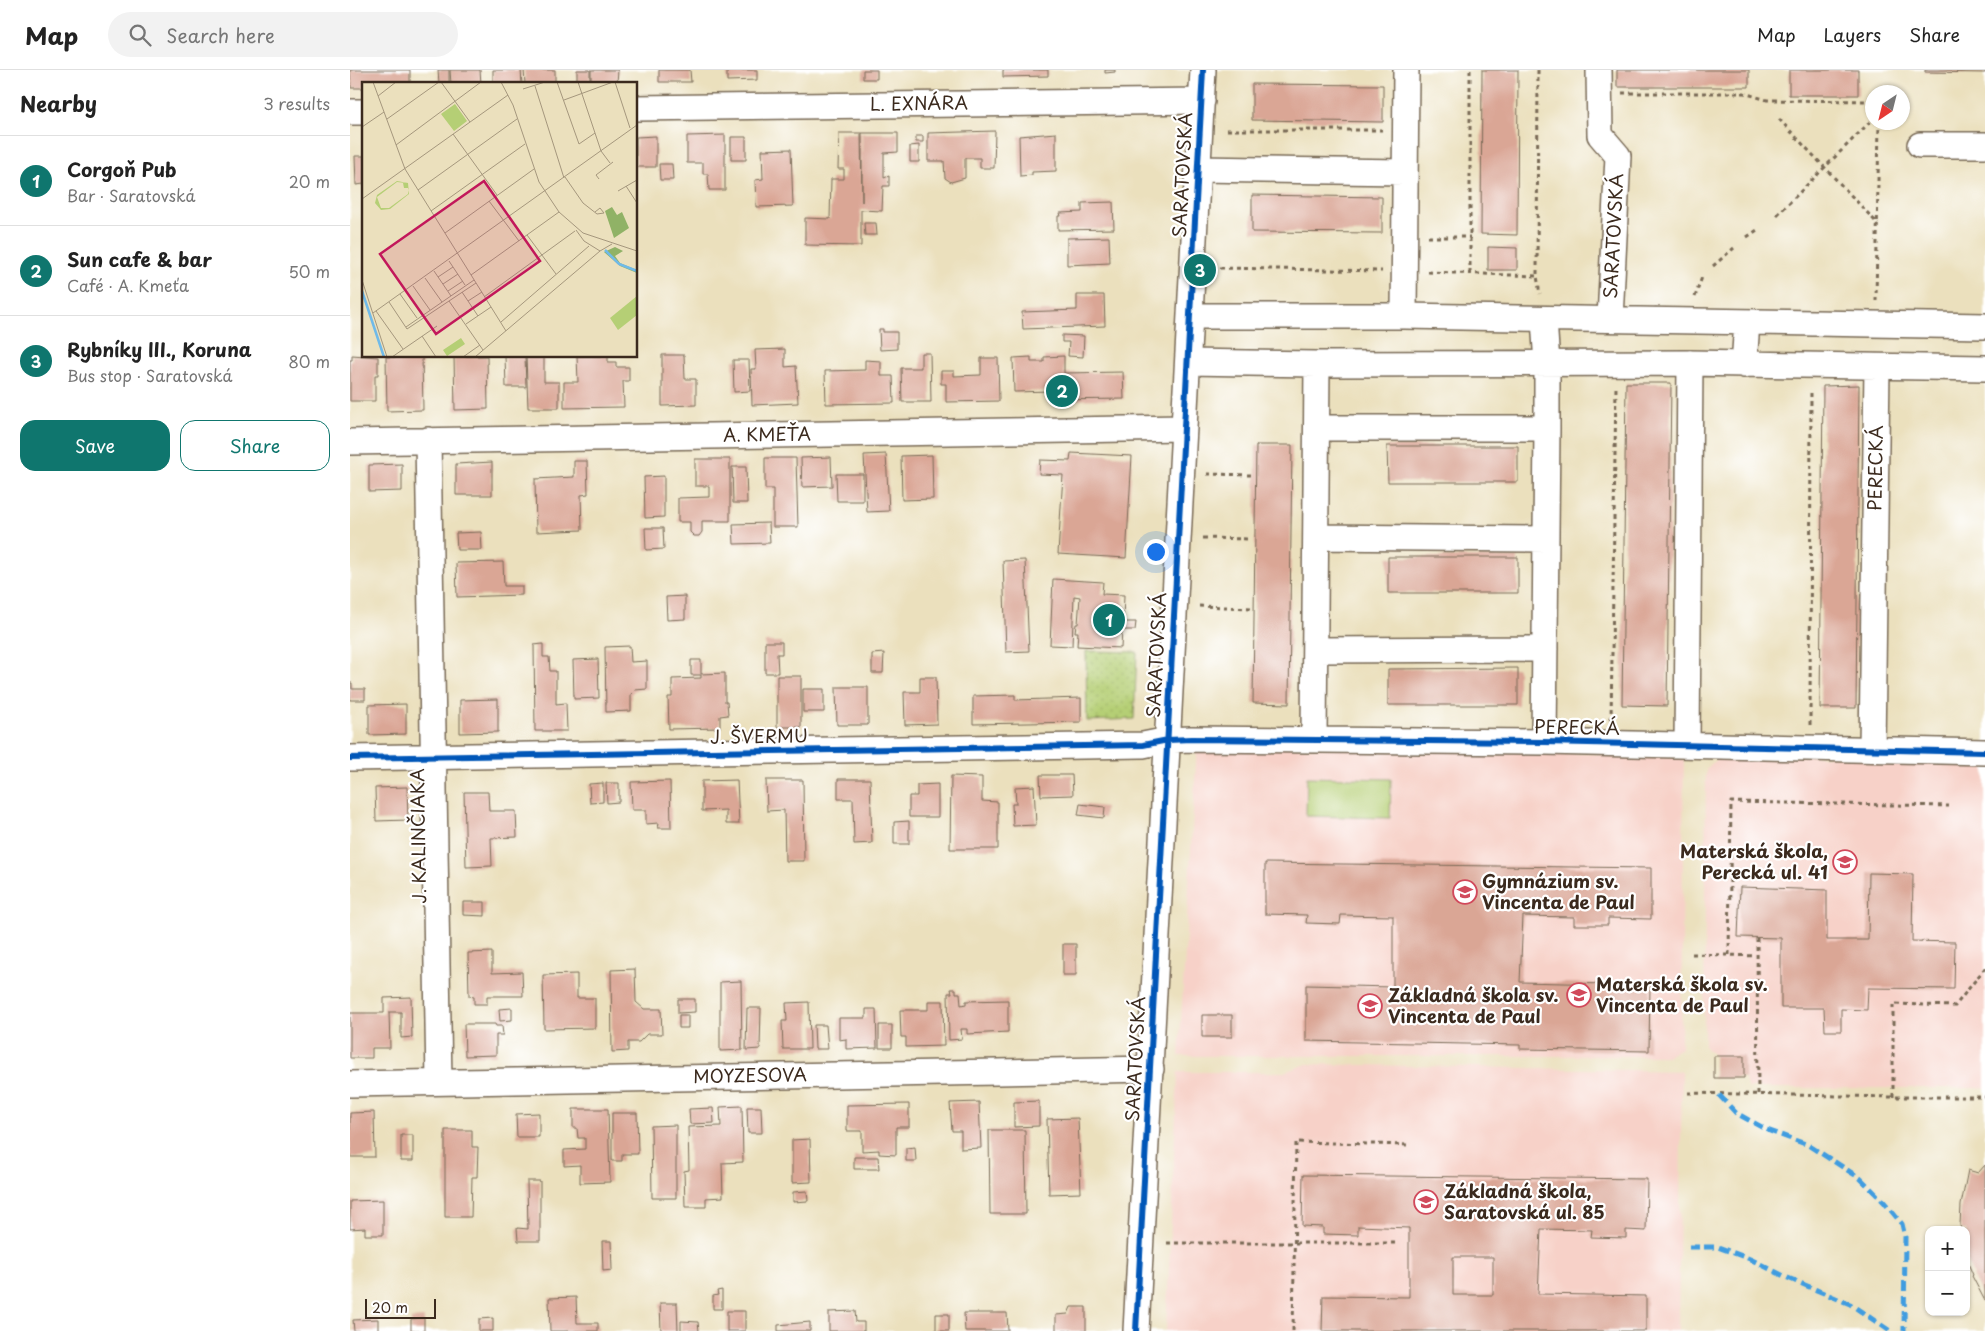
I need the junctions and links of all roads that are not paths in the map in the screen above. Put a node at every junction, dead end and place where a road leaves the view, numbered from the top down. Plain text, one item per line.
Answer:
1 (1203, 70) edge
2 (1406, 70) edge
3 (1599, 70) edge
4 (1202, 101) junction
5 (638, 108) edge
6 (1920, 145) dead end
7 (1985, 145) edge
8 (1198, 169) junction
9 (1404, 172) junction
10 (1190, 316) junction
11 (1404, 316) junction
12 (1544, 319) junction
13 (1610, 319) junction
14 (1747, 322) junction
15 (1985, 326) edge
16 (1188, 362) junction
17 (1690, 362) junction
18 (1317, 364) junction
19 (1547, 364) junction
20 (1744, 365) junction
21 (1877, 367) junction
22 (1985, 368) edge
23 (1183, 428) junction
24 (1318, 428) junction
25 (1547, 428) junction
26 (428, 440) junction
27 (350, 442) edge
28 (1316, 537) junction
29 (1546, 539) junction
30 (1545, 649) junction
31 (1315, 650) junction
32 (1314, 739) junction
33 (1168, 740) junction
34 (1544, 742) junction
35 (1687, 746) junction
36 (1872, 749) junction
37 (1985, 752) edge
38 (432, 757) junction
39 (350, 758) edge
40 (1151, 1069) junction
41 (439, 1082) junction
42 (350, 1084) edge
43 (1136, 1331) edge

1 - 4 street, SARATOVSKÁ
2 - 9 street
3 - 13 street, SARATOVSKÁ
4 - 5 street, L. EXNÁRA
4 - 8 street, SARATOVSKÁ
6 - 7 street
8 - 9 street, SARATOVSKÁ
8 - 10 street, SARATOVSKÁ
9 - 11 street
10 - 11 street, SARATOVSKÁ
10 - 16 street, SARATOVSKÁ
11 - 12 street, SARATOVSKÁ
12 - 13 street, SARATOVSKÁ
12 - 19 street
13 - 14 street, SARATOVSKÁ
14 - 15 street
14 - 20 street
16 - 18 street
16 - 23 street, SARATOVSKÁ
17 - 19 street
17 - 20 street
17 - 35 street
18 - 19 street
18 - 24 street
19 - 25 street
20 - 21 street
21 - 22 street
21 - 36 street, PERECKÁ
23 - 26 street, A. KMEŤA
23 - 33 street, SARATOVSKÁ
24 - 25 street
24 - 28 street
25 - 29 street
26 - 27 street, A. KMEŤA
26 - 38 street, J. KALINČIAKA
28 - 29 street
28 - 31 street
29 - 30 street
30 - 31 street
30 - 34 street
31 - 32 street
32 - 33 street, PERECKÁ
32 - 34 street, PERECKÁ
33 - 38 street, J. ŠVERMU
33 - 40 street, SARATOVSKÁ
34 - 35 street, PERECKÁ
35 - 36 street, PERECKÁ
36 - 37 street, PERECKÁ
38 - 39 street, J. ŠVERMU
38 - 41 street, J. KALINČIAKA
40 - 41 street, MOYZESOVA
40 - 43 street, SARATOVSKÁ
41 - 42 street, MOYZESOVA

